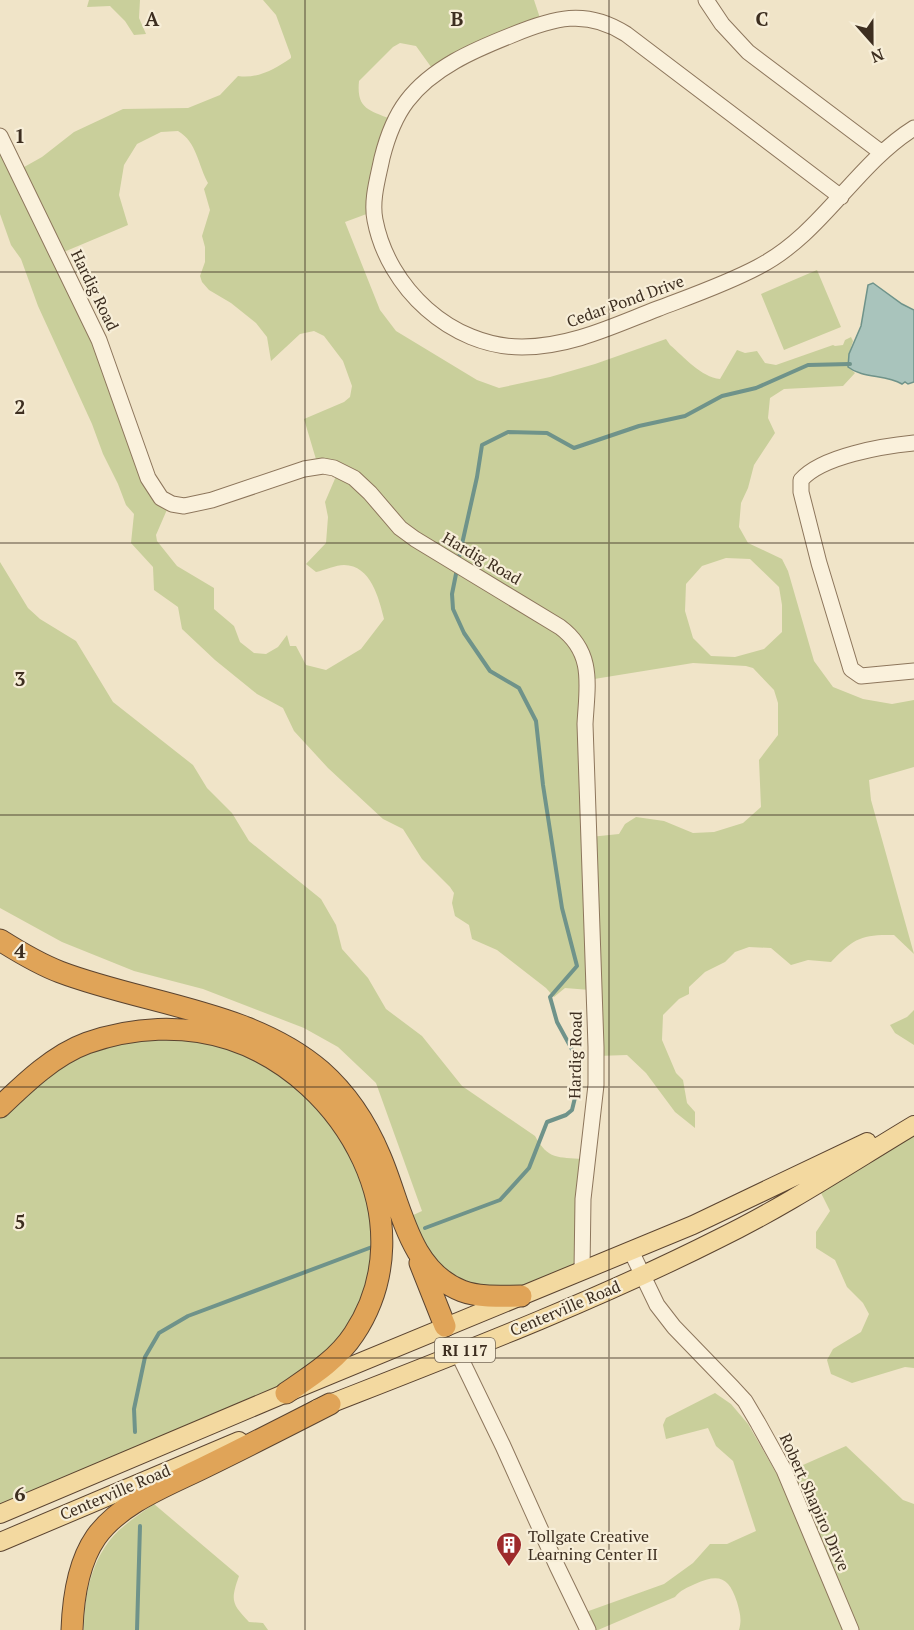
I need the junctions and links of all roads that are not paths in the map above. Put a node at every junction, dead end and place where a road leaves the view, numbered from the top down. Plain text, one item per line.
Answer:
1 (706, 0) edge
2 (914, 128) edge
3 (0, 136) edge
4 (882, 153) junction
5 (841, 197) junction
6 (914, 443) edge
7 (914, 671) edge
8 (0, 940) edge
9 (0, 1107) edge
10 (914, 1120) edge
11 (914, 1125) edge
12 (415, 1250) junction
13 (631, 1251) junction
14 (582, 1270) junction
15 (643, 1274) junction
16 (521, 1296) junction
17 (445, 1326) junction
18 (458, 1353) junction
19 (286, 1393) junction
20 (330, 1404) junction
21 (0, 1514) edge
22 (0, 1542) edge
23 (72, 1630) edge
24 (588, 1630) edge
25 (851, 1630) edge

1 - 4 street
2 - 4 street, Cedar Pond Drive
3 - 14 street, Hardig Road
4 - 5 street, Cedar Pond Drive
5 - 5 street, Cedar Pond Drive
6 - 7 street
8 - 12 highway
9 - 19 highway
10 - 13 main road, Centerville Road / RI 117
11 - 15 main road, Centerville Road / RI 117
12 - 16 highway
12 - 17 highway
13 - 14 main road, Centerville Road / RI 117
13 - 15 street, Robert Shapiro Drive
14 - 16 main road, Centerville Road / RI 117
15 - 18 main road, Centerville Road / RI 117
15 - 25 street, Robert Shapiro Drive
16 - 17 main road, Centerville Road / RI 117
17 - 18 main road
17 - 19 main road, Centerville Road / RI 117
18 - 20 main road, Centerville Road / RI 117
18 - 24 street
19 - 21 main road, Centerville Road / RI 117
20 - 22 main road, Centerville Road / RI 117
20 - 23 highway

